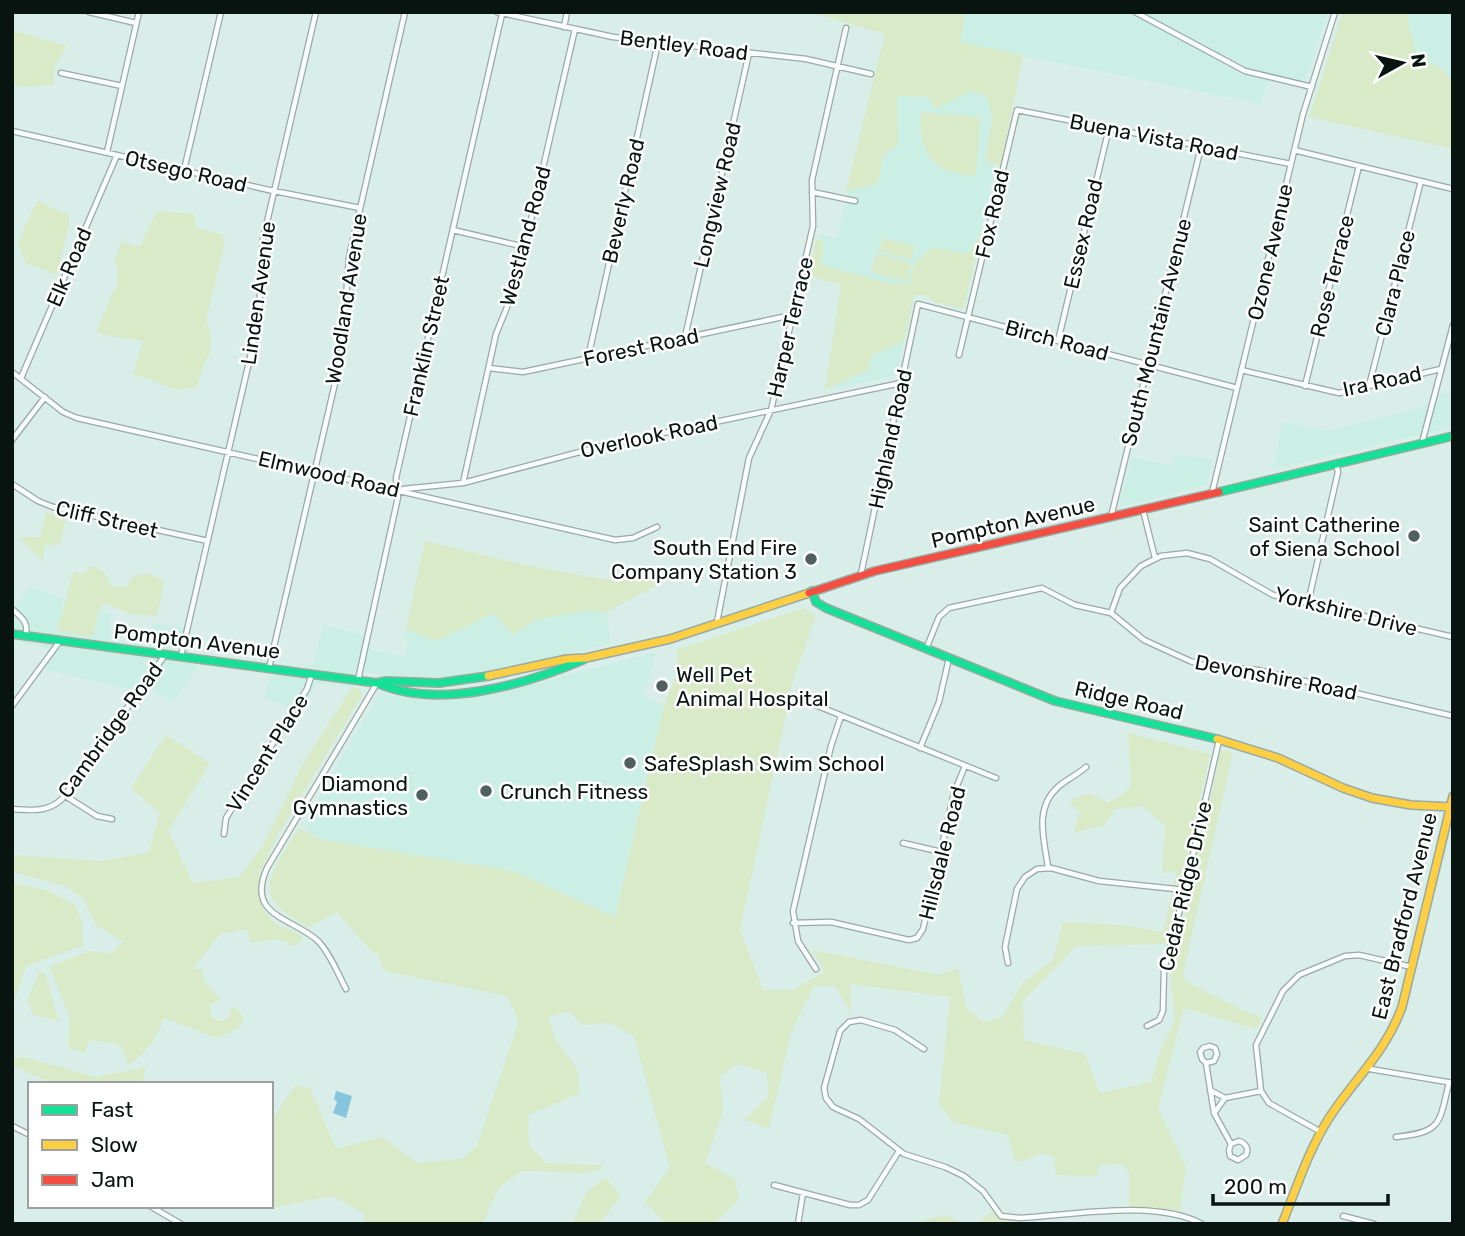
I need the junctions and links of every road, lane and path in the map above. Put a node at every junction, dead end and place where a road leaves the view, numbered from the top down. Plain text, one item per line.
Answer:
1 (89, 12) edge
2 (139, 12) edge
3 (221, 12) edge
4 (316, 12) edge
5 (405, 12) edge
6 (568, 12) edge
7 (1135, 12) edge
8 (1335, 12) edge
9 (500, 13) edge
10 (136, 23) junction
11 (564, 27) junction
12 (846, 27) dead end
13 (575, 29) junction
14 (659, 43) junction
15 (749, 53) junction
16 (837, 66) junction
17 (61, 73) dead end
18 (872, 74) dead end
19 (122, 86) junction
20 (1312, 87) junction
21 (1017, 110) joint
22 (1109, 128) junction
23 (12, 131) edge
24 (1201, 147) junction
25 (1294, 150) junction
26 (107, 152) junction
27 (117, 155) junction
28 (1291, 164) junction
29 (1359, 166) junction
30 (184, 170) junction
31 (1422, 181) junction
32 (1453, 189) edge
33 (274, 191) junction
34 (812, 192) junction
35 (855, 201) dead end
36 (360, 208) junction
37 (453, 230) junction
38 (525, 247) junction
39 (918, 304) joint
40 (792, 315) junction
41 (968, 317) junction
42 (1453, 325) edge
43 (685, 337) junction
44 (1058, 341) junction
45 (959, 355) dead end
46 (588, 358) junction
47 (1148, 365) junction
48 (489, 368) junction
49 (1441, 369) junction
50 (1241, 370) junction
51 (12, 372) edge
52 (21, 378) junction
53 (901, 383) junction
54 (1305, 386) junction
55 (1369, 386) junction
56 (1237, 388) junction
57 (45, 397) junction
58 (771, 410) junction
59 (1453, 436) edge
60 (12, 440) edge
61 (1422, 444) junction
62 (229, 451) junction
63 (1336, 464) junction
64 (314, 470) junction
65 (463, 483) junction
66 (12, 484) edge
67 (397, 489) junction
68 (1211, 494) junction
69 (1143, 510) junction
70 (1111, 517) junction
71 (657, 527) dead end
72 (208, 541) junction
73 (1154, 558) junction
74 (861, 574) junction
75 (812, 591) junction
76 (1308, 603) junction
77 (12, 609) edge
78 (1111, 613) junction
79 (717, 623) junction
80 (12, 634) edge
81 (25, 636) junction
82 (1453, 638) edge
83 (60, 641) junction
84 (926, 649) junction
85 (165, 654) junction
86 (181, 656) junction
87 (586, 658) junction
88 (949, 658) junction
89 (269, 668) junction
90 (313, 674) junction
91 (358, 680) junction
92 (377, 683) junction
93 (803, 701) dead end
94 (12, 706) edge
95 (841, 716) junction
96 (1453, 716) edge
97 (1219, 739) junction
98 (920, 748) junction
99 (965, 766) junction
100 (1086, 767) dead end
101 (996, 778) dead end
102 (64, 795) junction
103 (1453, 796) edge
104 (1451, 807) edge
105 (12, 809) edge
106 (112, 819) dead end
107 (224, 834) dead end
108 (903, 844) dead end
109 (941, 852) junction
110 (1048, 867) junction
111 (1185, 890) junction
112 (793, 923) junction
113 (1008, 963) dead end
114 (1412, 967) junction
115 (816, 969) dead end
116 (346, 989) dead end
117 (1147, 1026) dead end
118 (924, 1049) dead end
119 (1206, 1063) dead end
120 (1370, 1069) junction
121 (1451, 1083) edge
122 (1210, 1090) junction
123 (1261, 1091) junction
124 (1225, 1098) junction
125 (1214, 1113) junction
126 (12, 1126) edge
127 (1321, 1132) junction
128 (28, 1134) edge
129 (1396, 1138) dead end
130 (1231, 1144) junction
131 (898, 1151) junction
132 (774, 1185) dead end
133 (803, 1193) junction
134 (153, 1208) edge
135 (1343, 1216) dead end
136 (1021, 1221) edge
137 (181, 1224) edge
138 (798, 1224) edge
139 (1202, 1224) edge
140 (1282, 1224) edge
141 (1374, 1224) edge

1 - 10 street
2 - 10 street
3 - 30 street
4 - 33 street, Linden Avenue
5 - 36 street, Woodland Avenue
6 - 11 street
7 - 20 street
8 - 20 street, Ozone Avenue
9 - 11 street, Bentley Road
9 - 37 street, Franklin Street
10 - 19 street
11 - 13 street, Bentley Road
12 - 16 street, Harper Terrace
13 - 14 street, Bentley Road
13 - 38 street, Westland Road
14 - 15 street, Bentley Road
14 - 46 street, Beverly Road
15 - 16 street, Bentley Road
15 - 43 street, Longview Road
16 - 18 street, Bentley Road
16 - 34 street, Harper Terrace
17 - 19 street
19 - 26 street
20 - 25 street, Ozone Avenue
21 - 22 street, Buena Vista Road
21 - 41 street, Fox Road
22 - 24 street, Buena Vista Road
22 - 44 street, Essex Road
23 - 26 street, Otsego Road
24 - 28 street, Buena Vista Road
24 - 47 street, South Mountain Avenue
25 - 28 street, Ozone Avenue
25 - 29 street
26 - 27 street, Otsego Road
27 - 30 street, Otsego Road
27 - 52 street, Elk Road
28 - 50 street, Ozone Avenue
29 - 31 street
29 - 54 street, Rose Terrace
30 - 33 street, Otsego Road
31 - 32 street
31 - 55 street, Clara Place
33 - 36 street, Otsego Road
33 - 62 street, Linden Avenue
34 - 35 street
34 - 40 street, Harper Terrace
36 - 64 street, Woodland Avenue
37 - 38 street
37 - 67 street, Franklin Street
38 - 48 street, Westland Road
39 - 41 street, Birch Road
39 - 53 street, Highland Road
40 - 43 street, Forest Road
40 - 58 street, Harper Terrace
41 - 44 street, Birch Road
41 - 45 street, Fox Road
42 - 49 street
43 - 46 street, Forest Road
44 - 47 street, Birch Road
46 - 48 street, Forest Road
47 - 56 street, Birch Road
47 - 70 street, South Mountain Avenue
48 - 65 street, Westland Road
49 - 55 street, Ira Road
49 - 61 street
50 - 54 street, Ira Road
50 - 56 street, Ozone Avenue
51 - 52 street, Elmwood Road
52 - 57 street, Elmwood Road
53 - 58 street, Overlook Road
53 - 74 street, Highland Road
54 - 55 street, Ira Road
56 - 68 street, Ozone Avenue
57 - 60 street
57 - 62 street, Elmwood Road
58 - 65 street, Overlook Road
58 - 79 street, Harper Terrace
59 - 61 main road, Pompton Avenue
61 - 63 main road, Pompton Avenue
62 - 64 street, Elmwood Road
62 - 72 street, Linden Avenue
63 - 68 main road, Pompton Avenue
63 - 76 street
64 - 67 street, Elmwood Road
64 - 89 street, Woodland Avenue
65 - 67 street, Overlook Road
66 - 72 street, Cliff Street
67 - 71 street, Elmwood Road
67 - 91 street, Franklin Street
68 - 69 main road, Pompton Avenue
69 - 70 main road, Pompton Avenue
69 - 73 street
70 - 74 main road, Pompton Avenue
72 - 86 street, Linden Avenue
73 - 76 street, Yorkshire Drive
73 - 78 street
74 - 75 main road, Pompton Avenue
75 - 79 main road, Pompton Avenue
75 - 84 main road, Ridge Road
76 - 82 street, Yorkshire Drive
77 - 81 street
78 - 84 street
78 - 96 street, Devonshire Road
79 - 87 main road, Pompton Avenue
80 - 81 main road, Pompton Avenue
81 - 83 main road, Pompton Avenue
83 - 85 main road, Pompton Avenue
83 - 94 street
84 - 88 main road, Ridge Road
85 - 86 main road, Pompton Avenue
85 - 102 street, Cambridge Road
86 - 89 main road, Pompton Avenue
87 - 92 main road, Pompton Avenue
87 - 92 main road, Pompton Avenue
88 - 97 main road, Ridge Road
88 - 98 street
89 - 90 main road, Pompton Avenue
90 - 91 main road, Pompton Avenue
90 - 107 street, Vincent Place
91 - 92 main road, Pompton Avenue
92 - 116 street
93 - 95 street
95 - 98 street
95 - 112 street
97 - 104 main road, Ridge Road
97 - 111 street, Cedar Ridge Drive
98 - 99 street
99 - 101 street
99 - 109 street, Hillsdale Road
100 - 110 street
102 - 105 street, Cambridge Road
102 - 106 street
103 - 104 main road, East Bradford Avenue
104 - 114 main road, East Bradford Avenue
108 - 109 street
109 - 112 street, Hillsdale Road
110 - 111 street
110 - 113 street
111 - 117 street, Cedar Ridge Drive
112 - 115 street
114 - 120 main road, East Bradford Avenue
114 - 123 street
118 - 131 street
119 - 122 street
120 - 121 street
120 - 127 main road, East Bradford Avenue
121 - 129 street
122 - 124 street
122 - 125 street
123 - 124 street
123 - 127 street
124 - 125 street
125 - 130 street
126 - 128 street
127 - 140 main road, East Bradford Avenue
130 - 130 street
131 - 133 street
131 - 136 street
132 - 133 street
133 - 138 street
134 - 137 street
135 - 141 street
136 - 139 street

